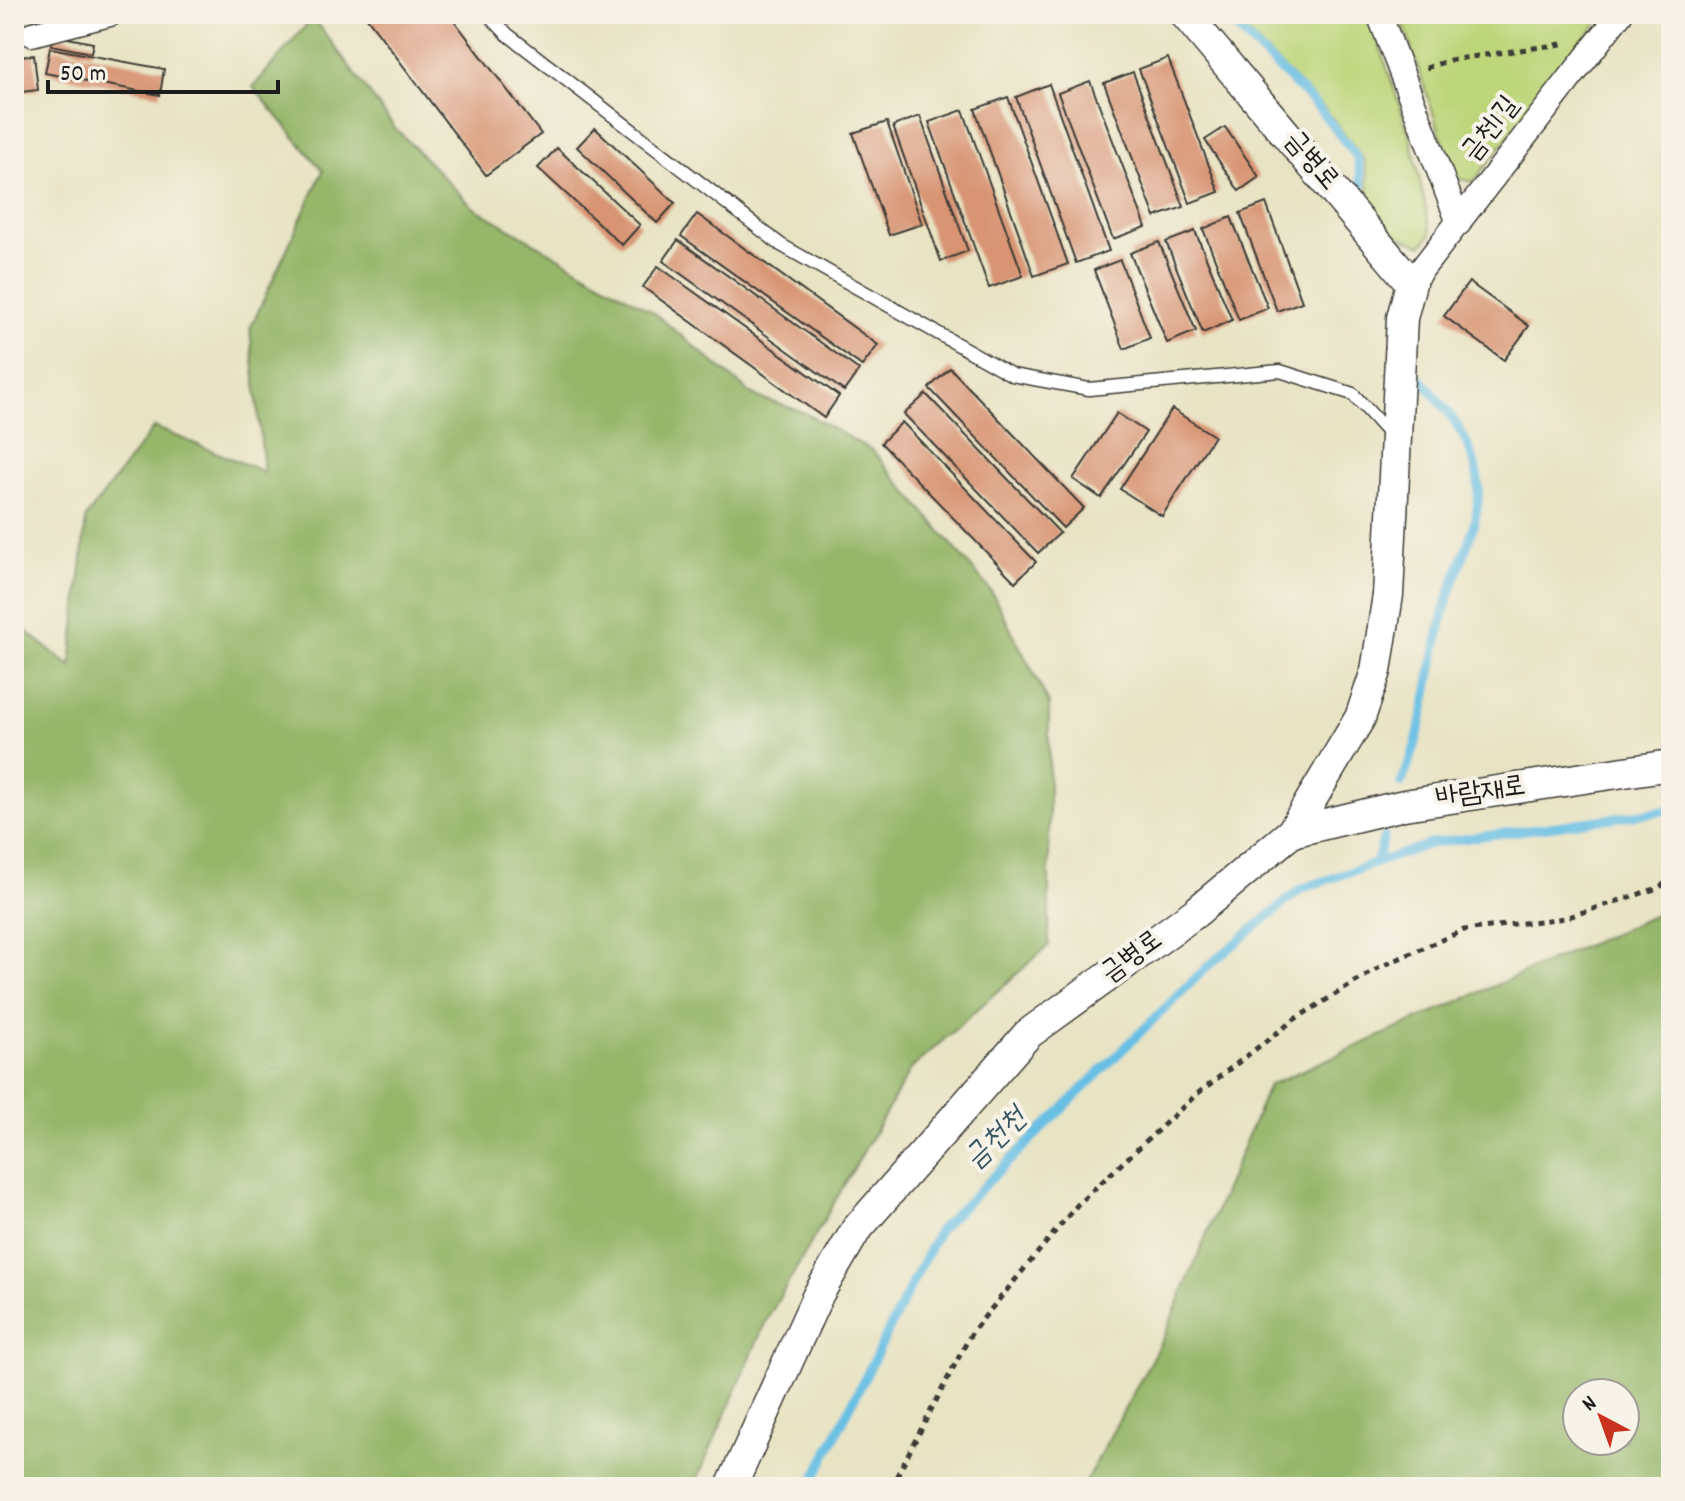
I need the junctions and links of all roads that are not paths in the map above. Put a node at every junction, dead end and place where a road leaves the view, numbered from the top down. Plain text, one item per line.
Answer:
1 (110, 14) edge
2 (488, 14) edge
3 (1185, 14) edge
4 (1379, 14) edge
5 (1620, 14) edge
6 (32, 34) dead end
7 (1459, 223) junction
8 (1411, 283) junction
9 (1395, 439) junction
10 (1671, 765) edge
11 (1292, 832) junction
12 (731, 1487) edge

1 - 6 street
2 - 9 lane
3 - 8 street, 금병로
4 - 7 street
5 - 7 street, 금천1길
7 - 8 street, 금천1길
8 - 9 street, 금병로
9 - 11 street, 금병로
10 - 11 street, 바람재로
11 - 12 street, 금병로

